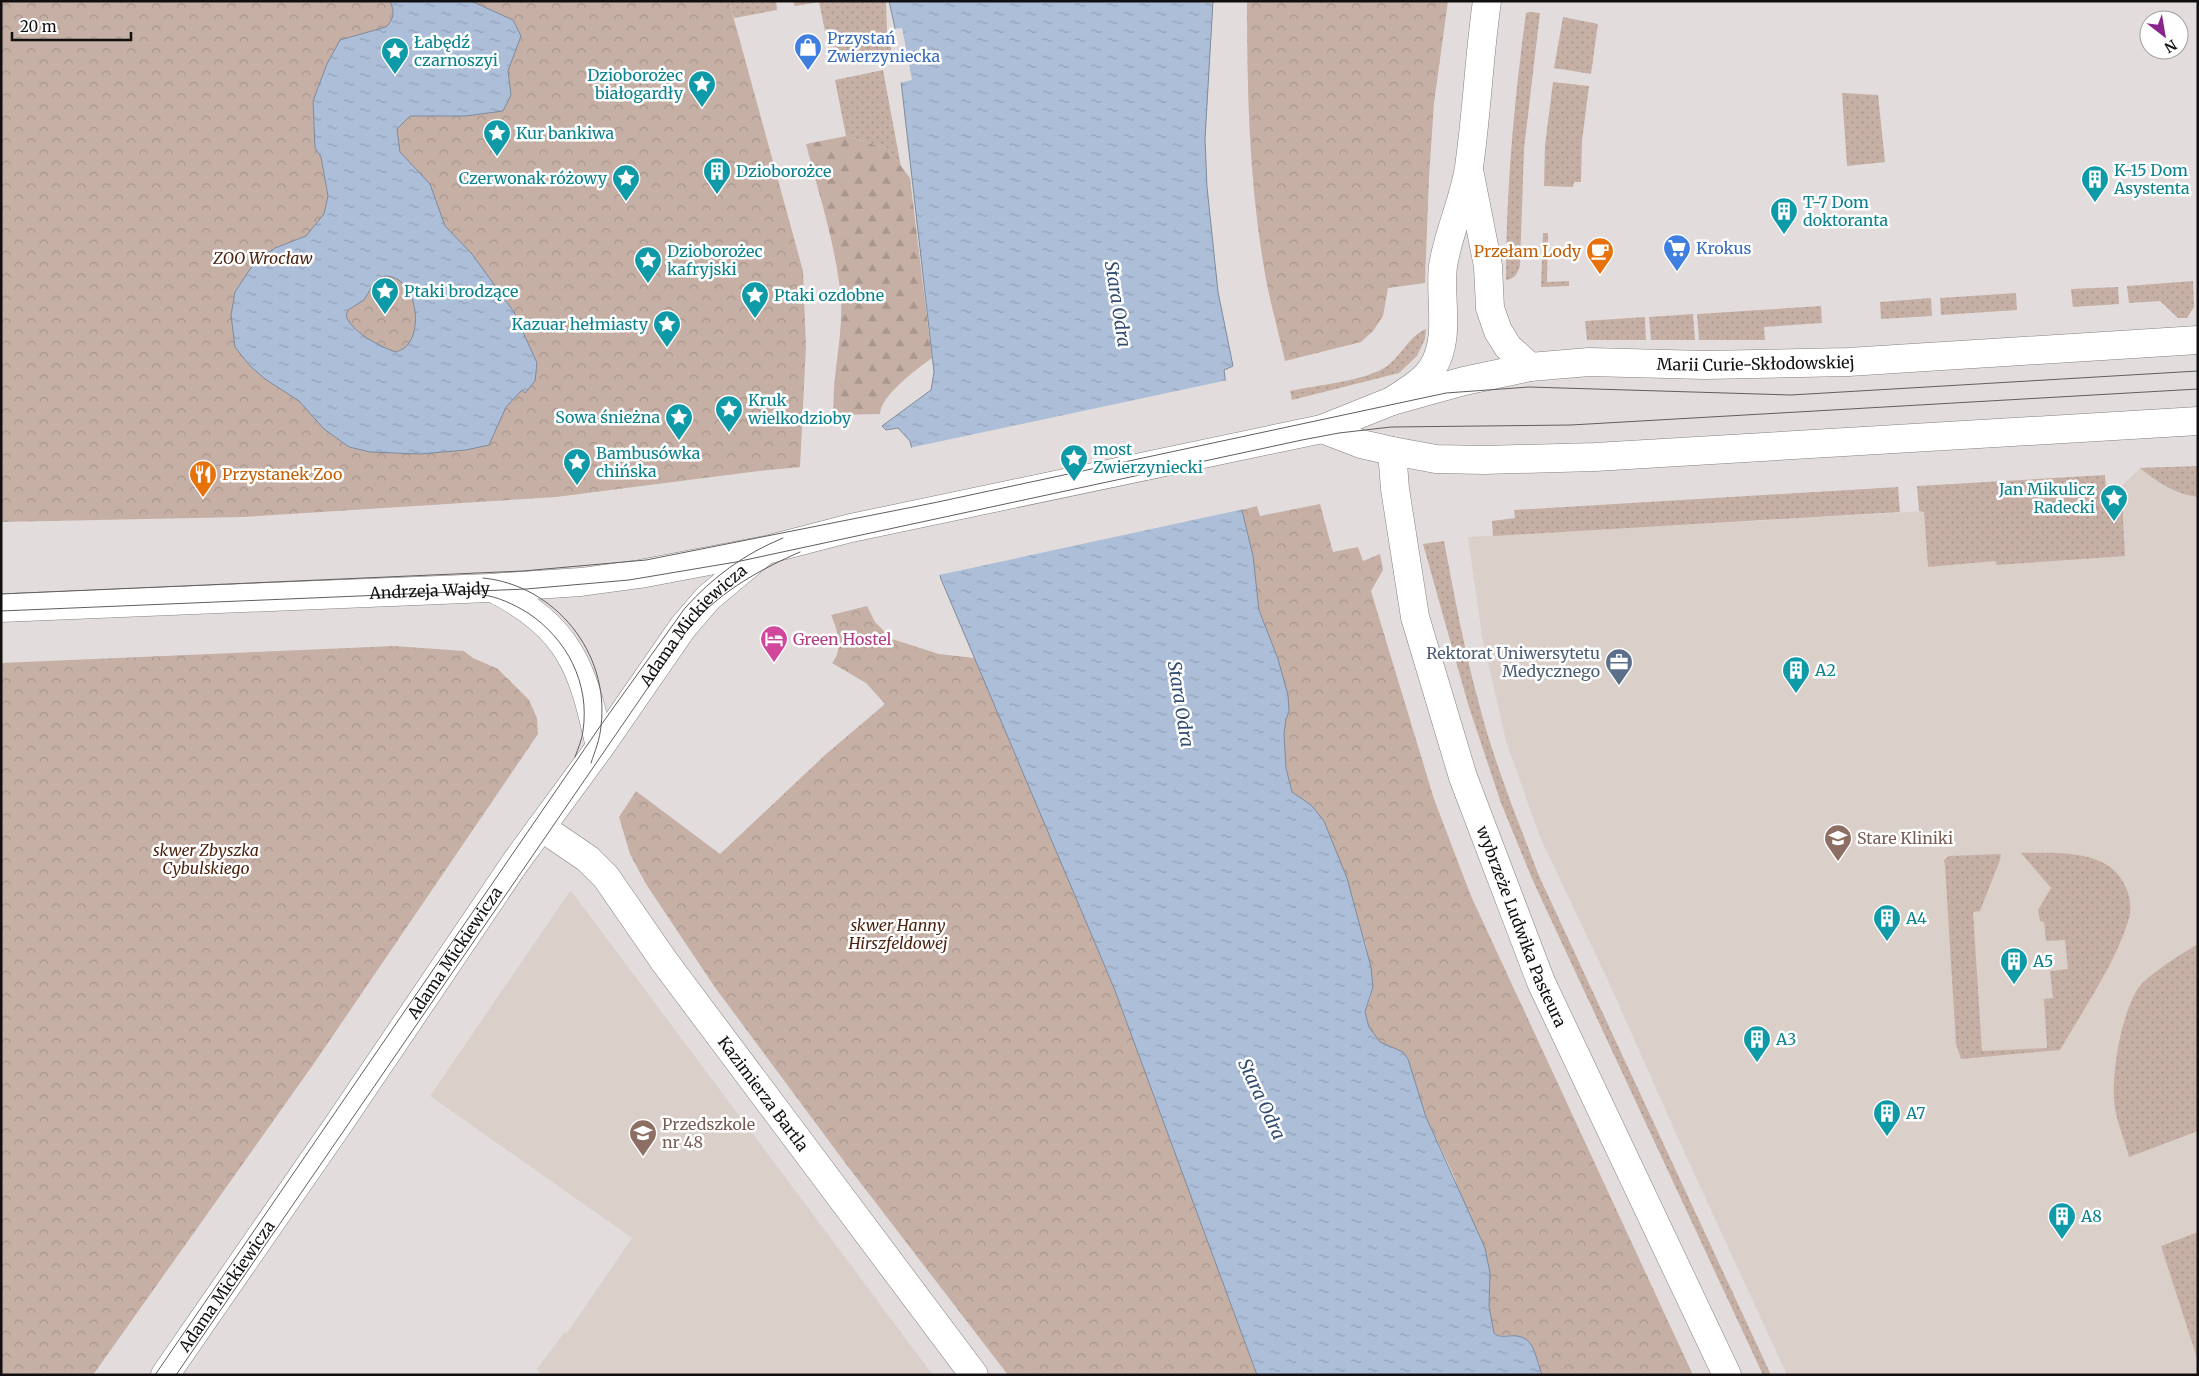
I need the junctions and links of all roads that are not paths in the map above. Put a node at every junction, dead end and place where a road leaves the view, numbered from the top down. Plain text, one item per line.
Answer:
1 (1487, 1) edge
2 (1469, 169) junction
3 (2198, 340) edge
4 (1530, 366) junction
5 (1392, 401) junction
6 (2198, 421) edge
7 (1311, 430) junction
8 (1392, 451) junction
9 (766, 550) junction
10 (494, 588) junction
11 (1, 608) edge
12 (600, 747) junction
13 (541, 827) junction
14 (165, 1375) edge
15 (974, 1375) edge
16 (1727, 1375) edge

1 - 2 main road
2 - 4 main road
2 - 5 main road
3 - 4 main road, Marii Curie-Skłodowskiej
4 - 5 main road, Marii Curie-Skłodowskiej
5 - 7 main road, Marii Curie-Skłodowskiej
6 - 8 main road
7 - 8 main road
7 - 9 main road, Andrzeja Wajdy
8 - 16 main road, wybrzeże Ludwika Pasteura
9 - 10 main road, Andrzeja Wajdy
9 - 12 main road, Adama Mickiewicza
10 - 11 main road, Andrzeja Wajdy
10 - 12 main road
12 - 13 main road, Adama Mickiewicza
13 - 14 main road, Adama Mickiewicza
13 - 15 main road, Kazimierza Bartla

